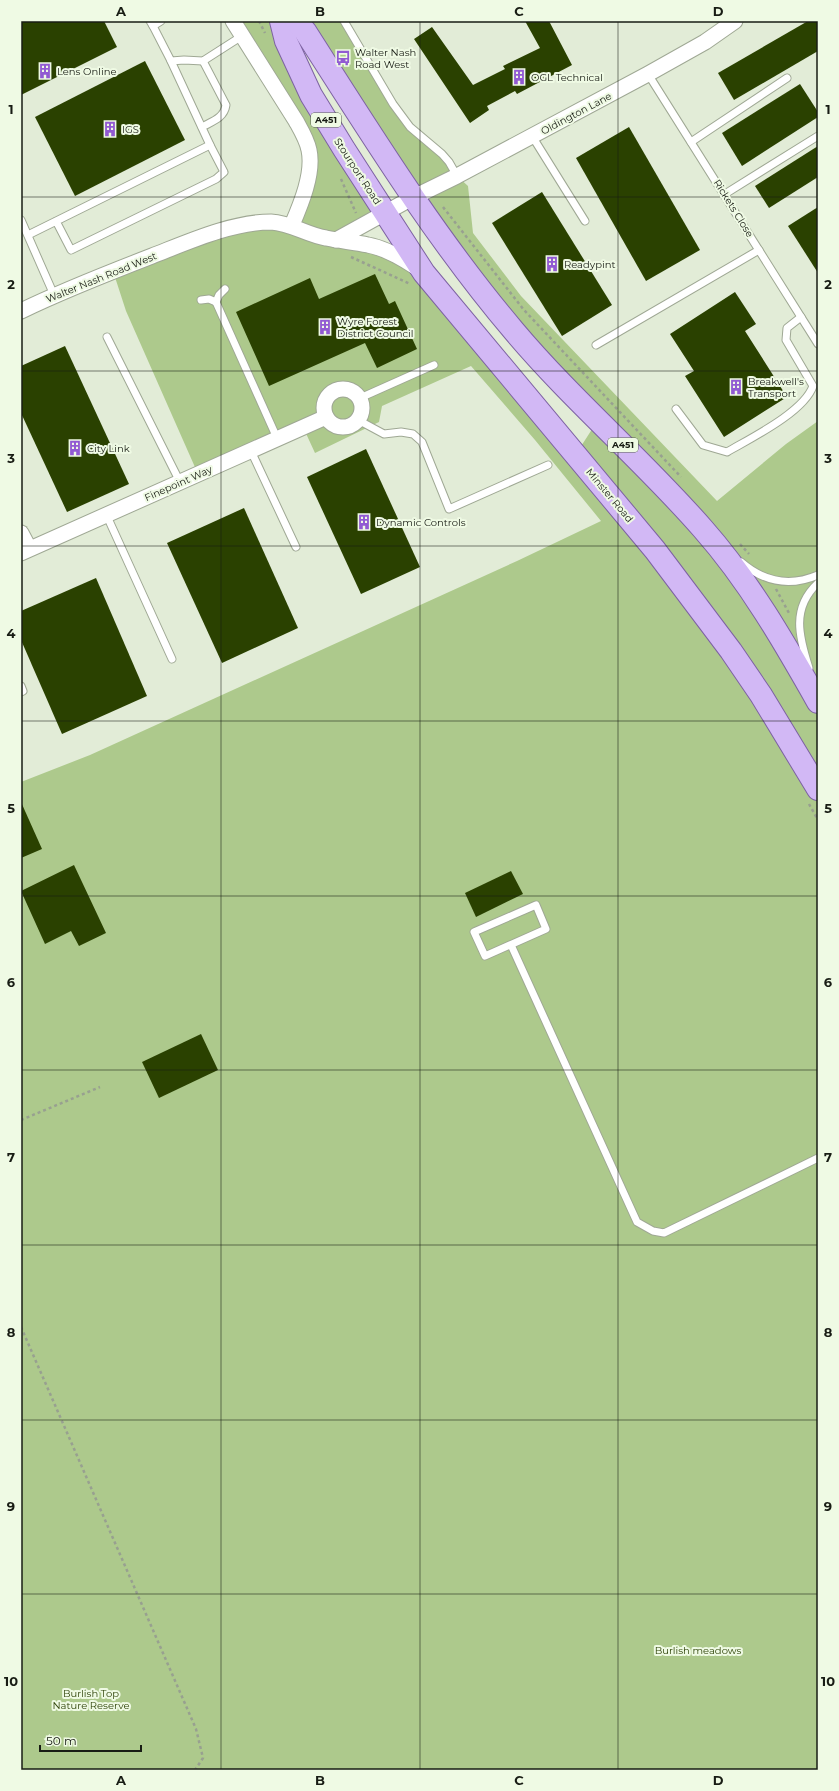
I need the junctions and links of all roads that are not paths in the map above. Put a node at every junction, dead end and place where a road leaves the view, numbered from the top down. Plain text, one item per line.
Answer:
1 (161, 21) edge
2 (234, 21) edge
3 (281, 21) edge
4 (296, 21) edge
5 (344, 21) edge
6 (735, 21) edge
7 (152, 23) edge
8 (242, 36) junction
9 (171, 61) junction
10 (203, 62) junction
11 (648, 74) junction
12 (787, 78) dead end
13 (202, 127) junction
14 (532, 136) junction
15 (818, 136) edge
16 (691, 142) junction
17 (210, 145) junction
18 (457, 176) junction
19 (422, 194) junction
20 (725, 194) junction
21 (385, 213) junction
22 (21, 220) edge
23 (56, 221) junction
24 (585, 222) dead end
25 (292, 225) junction
26 (28, 235) junction
27 (336, 240) junction
28 (759, 250) junction
29 (420, 280) junction
30 (225, 289) dead end
31 (54, 295) junction
32 (201, 300) dead end
33 (216, 302) junction
34 (21, 311) edge
35 (801, 317) junction
36 (107, 337) dead end
37 (818, 344) edge
38 (596, 345) dead end
39 (434, 365) dead end
40 (360, 398) junction
41 (676, 408) dead end
42 (326, 417) junction
43 (358, 420) junction
44 (277, 438) junction
45 (251, 451) junction
46 (548, 465) dead end
47 (180, 482) junction
48 (106, 514) junction
49 (703, 529) junction
50 (21, 533) edge
51 (296, 547) dead end
52 (25, 550) edge
53 (818, 575) edge
54 (818, 583) edge
55 (172, 659) dead end
56 (21, 686) edge
57 (21, 692) edge
58 (818, 694) edge
59 (818, 702) edge
60 (813, 795) edge
61 (511, 945) junction
62 (818, 1158) edge

1 - 7 lane
2 - 8 street
3 - 21 main road, Stourport Road / A451
4 - 19 main road, A451
5 - 18 lane
6 - 11 street, Oldington Lane
7 - 9 lane
8 - 10 lane
8 - 25 street
9 - 10 lane
9 - 13 lane
10 - 13 lane
11 - 14 street, Oldington Lane
11 - 16 lane, Rickets Close
12 - 16 lane
13 - 17 lane
14 - 18 street, Oldington Lane
14 - 24 lane
15 - 20 lane
16 - 20 lane, Rickets Close
17 - 23 lane
17 - 23 lane
18 - 19 street, Oldington Lane
19 - 21 street, Oldington Lane
19 - 49 main road, A451
20 - 28 lane, Rickets Close
21 - 27 street
21 - 29 main road, Minster Road / A451
22 - 26 lane
23 - 26 lane
25 - 27 street, Walter Nash Road West
25 - 31 street, Walter Nash Road West
26 - 31 lane
27 - 29 street, Walter Nash Road West
28 - 35 lane, Rickets Close
28 - 38 lane
29 - 60 main road, Minster Road / A451
30 - 33 lane
31 - 34 street, Walter Nash Road West
32 - 33 lane
33 - 44 lane
35 - 37 lane, Rickets Close
35 - 41 lane
36 - 47 lane
39 - 40 lane
40 - 42 street
40 - 43 street
42 - 43 street
42 - 44 street, Finepoint Way
43 - 46 lane
44 - 45 street, Finepoint Way
45 - 47 street, Finepoint Way
45 - 51 lane
47 - 48 street, Finepoint Way
48 - 52 street, Finepoint Way
48 - 55 lane
49 - 53 lane
49 - 59 main road, A451
50 - 52 street, Finepoint Way
54 - 58 lane
56 - 57 lane
61 - 61 lane
61 - 62 lane

